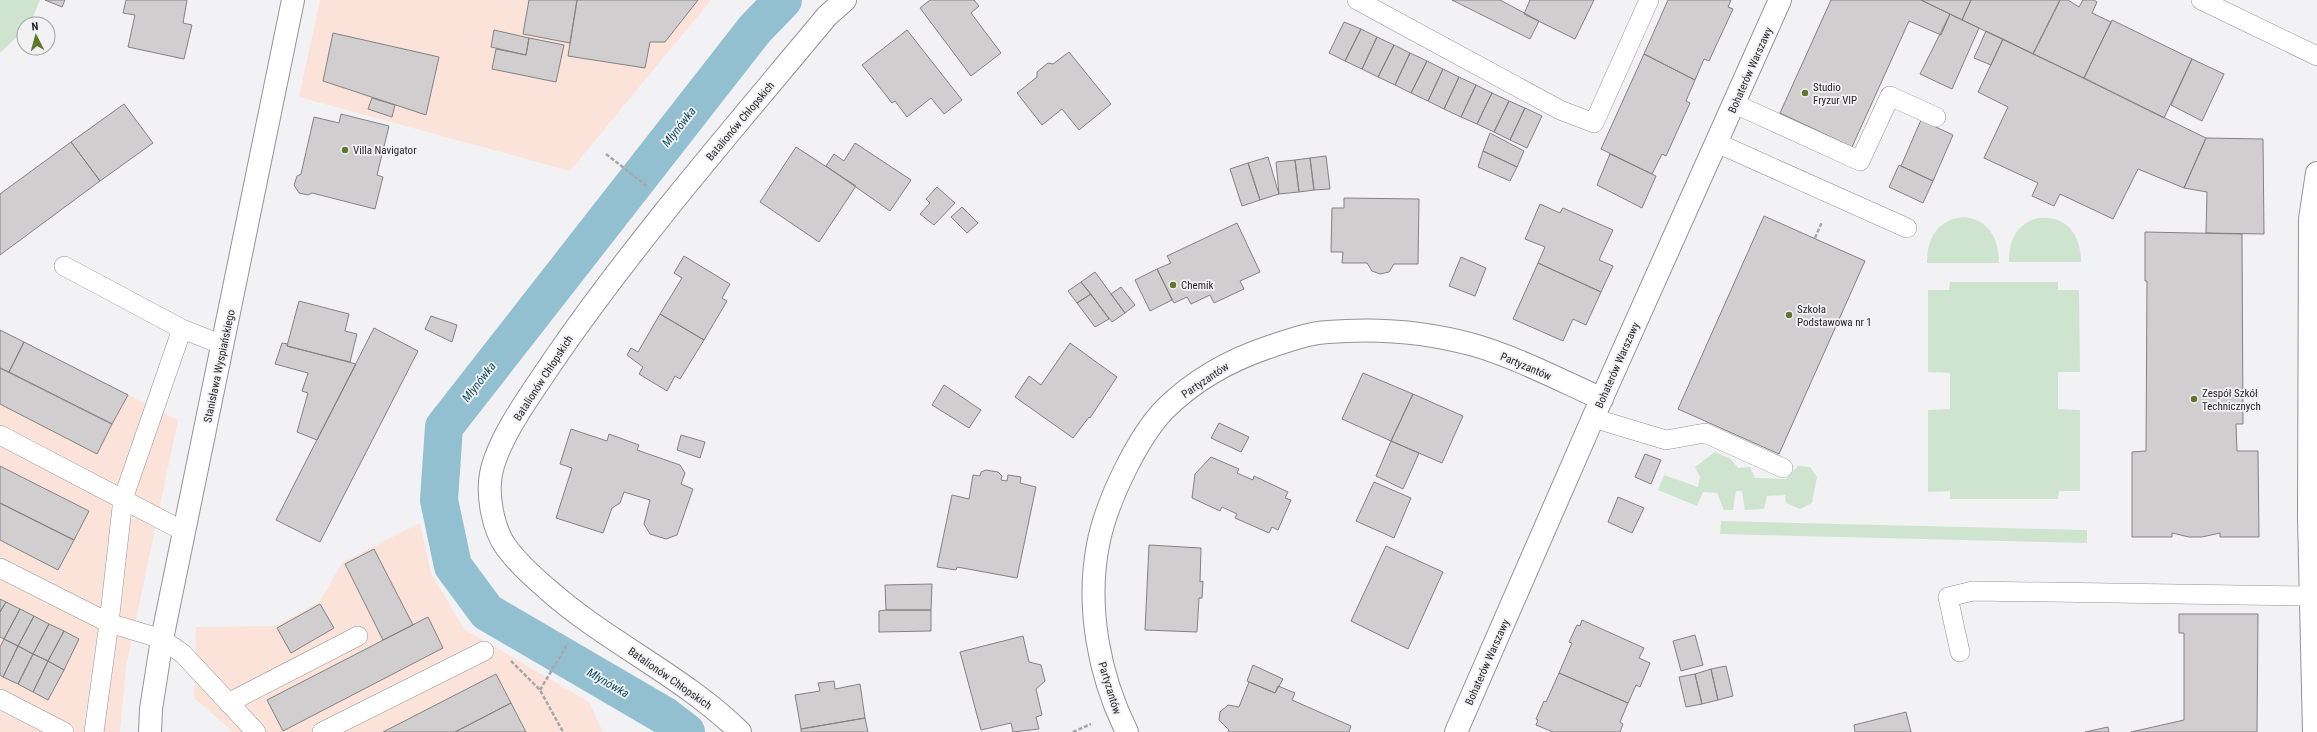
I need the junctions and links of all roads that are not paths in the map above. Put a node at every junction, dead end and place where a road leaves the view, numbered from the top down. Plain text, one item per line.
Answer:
1 (293, 0) edge
2 (845, 0) edge
3 (1357, 0) edge
4 (1649, 0) edge
5 (1780, 0) edge
6 (2201, 0) edge
7 (2317, 56) edge
8 (1735, 104) junction
9 (1936, 117) dead end
10 (1717, 143) junction
11 (2317, 173) edge
12 (1908, 228) dead end
13 (64, 266) dead end
14 (182, 329) junction
15 (223, 345) junction
16 (1598, 409) junction
17 (0, 435) edge
18 (1783, 468) dead end
19 (123, 499) junction
20 (185, 532) junction
21 (0, 568) edge
22 (2311, 596) junction
23 (109, 624) junction
24 (358, 636) dead end
25 (162, 639) junction
26 (484, 651) road end
27 (1960, 652) dead end
28 (0, 699) edge
29 (228, 703) junction
30 (64, 732) edge
31 (94, 732) edge
32 (150, 732) edge
33 (256, 732) edge
34 (322, 732) edge
35 (740, 732) edge
36 (1127, 732) edge
37 (1456, 732) edge
38 (2314, 732) edge

1 - 15 street, Stanisława Wyspiańskiego
2 - 35 street, Batalionów Chłopskich
3 - 4 lane
5 - 8 street, Bohaterów Warszawy
6 - 7 lane
8 - 9 lane
8 - 10 street, Bohaterów Warszawy
10 - 12 lane
10 - 16 street, Bohaterów Warszawy
11 - 22 street
13 - 14 lane
14 - 15 lane
14 - 19 lane
15 - 20 street, Stanisława Wyspiańskiego
16 - 18 lane
16 - 36 street, Partyzantów
16 - 37 street, Bohaterów Warszawy
17 - 19 lane
19 - 20 lane
19 - 23 lane
20 - 25 street, Stanisława Wyspiańskiego
21 - 23 lane
22 - 27 lane
22 - 38 street
23 - 25 lane
23 - 31 lane
24 - 29 lane
25 - 29 lane
25 - 32 street, Stanisława Wyspiańskiego
26 - 34 lane
28 - 30 lane
29 - 33 lane

